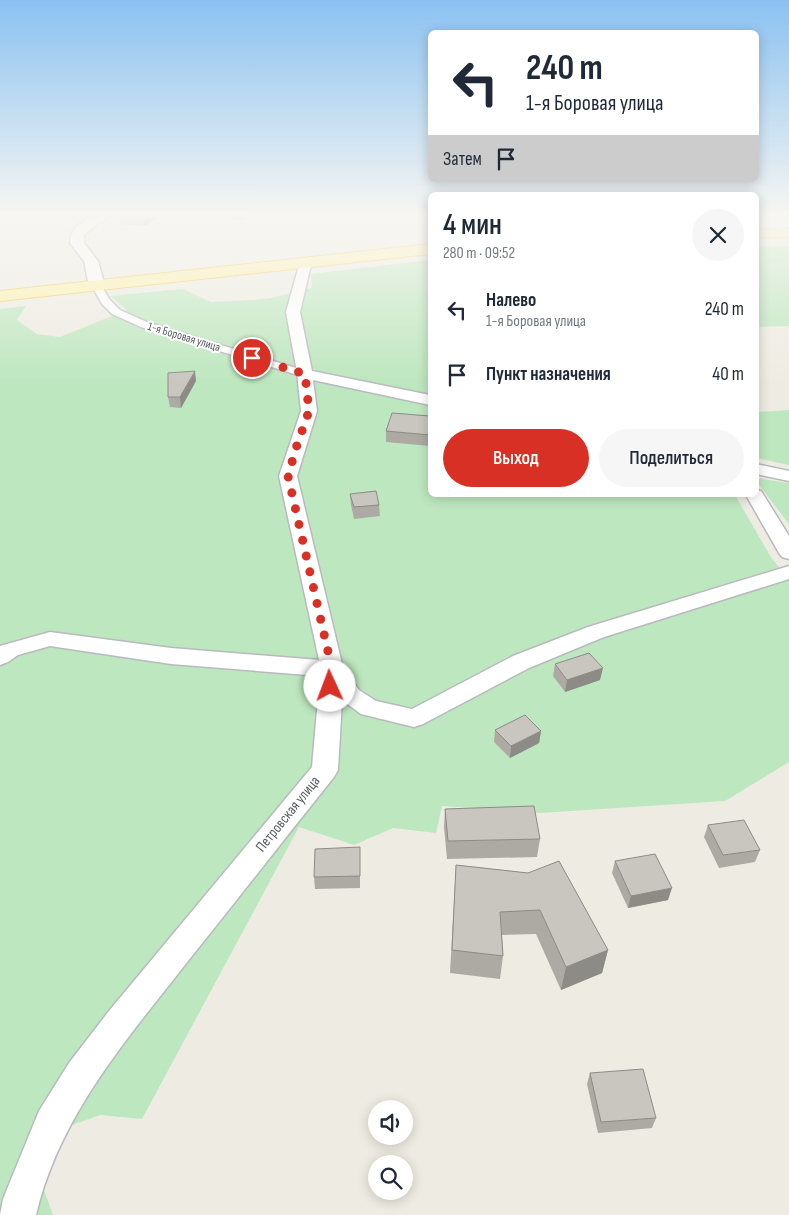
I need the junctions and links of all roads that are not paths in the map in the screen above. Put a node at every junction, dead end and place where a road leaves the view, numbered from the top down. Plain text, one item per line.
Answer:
1 (93, 271) edge
2 (232, 271) edge
3 (304, 271) edge
4 (97, 286) junction
5 (0, 296) edge
6 (305, 374) junction
7 (428, 400) edge
8 (759, 469) edge
9 (789, 476) edge
10 (756, 497) edge
11 (789, 553) edge
12 (789, 572) edge
13 (0, 657) edge
14 (332, 669) junction
15 (17, 1215) edge

1 - 4 street
2 - 4 main road
3 - 6 street, Петровская улица
4 - 5 main road
4 - 6 street, 1-я Боровая улица
6 - 7 street, 1-я Боровая улица
6 - 14 street, Петровская улица
8 - 9 street
10 - 11 street
12 - 14 street
13 - 14 street
14 - 15 street, Петровская улица

